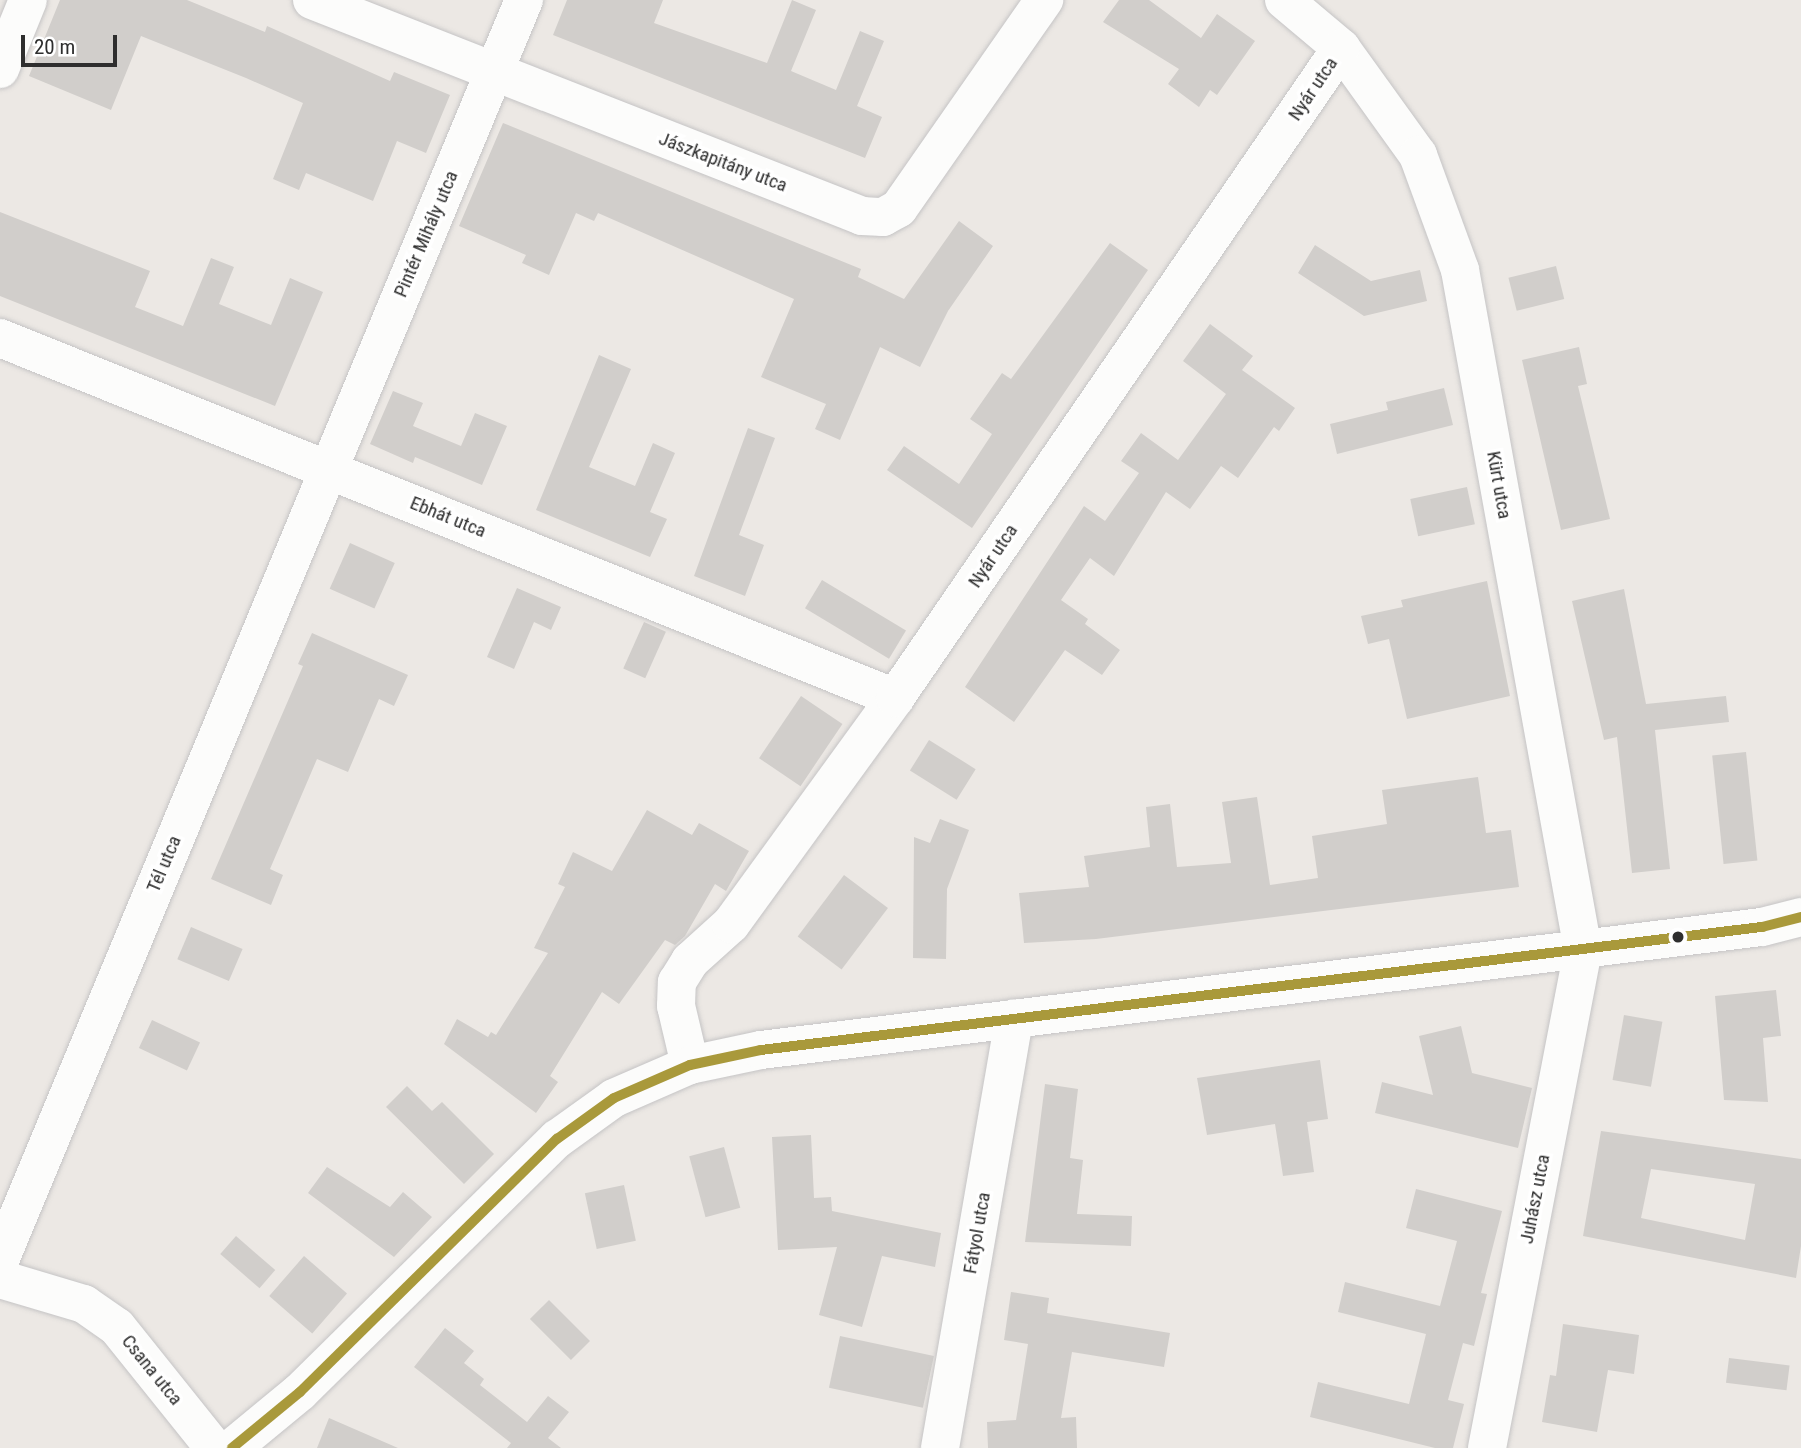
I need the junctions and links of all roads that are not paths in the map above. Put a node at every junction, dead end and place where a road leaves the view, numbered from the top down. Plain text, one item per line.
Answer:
1 (28, 0) edge
2 (312, 0) edge
3 (524, 0) edge
4 (1044, 0) edge
5 (1284, 0) edge
6 (1341, 48) junction
7 (0, 69) edge
8 (494, 72) junction
9 (0, 338) edge
10 (329, 468) junction
11 (895, 698) junction
12 (1801, 918) edge
13 (1583, 950) junction
14 (1014, 1018) junction
15 (690, 1065) junction
16 (0, 1260) edge
17 (0, 1279) edge
18 (214, 1448) edge
19 (232, 1448) edge
20 (940, 1448) edge
21 (1487, 1448) edge

1 - 7 street
2 - 8 street, Jászkapitány utca
3 - 8 street, Pintér Mihály utca
4 - 8 street, Jászkapitány utca
5 - 6 street, Kürt utca
6 - 11 street, Nyár utca
6 - 13 street, Kürt utca
8 - 10 street, Pintér Mihály utca
9 - 10 street, Ebhát utca
10 - 11 street, Ebhát utca
10 - 16 street, Tél utca
11 - 15 street, Nyár utca
12 - 13 street
13 - 14 street
13 - 21 street, Juhász utca
14 - 15 street
14 - 20 street, Fátyol utca
15 - 19 street
17 - 18 street, Csana utca

